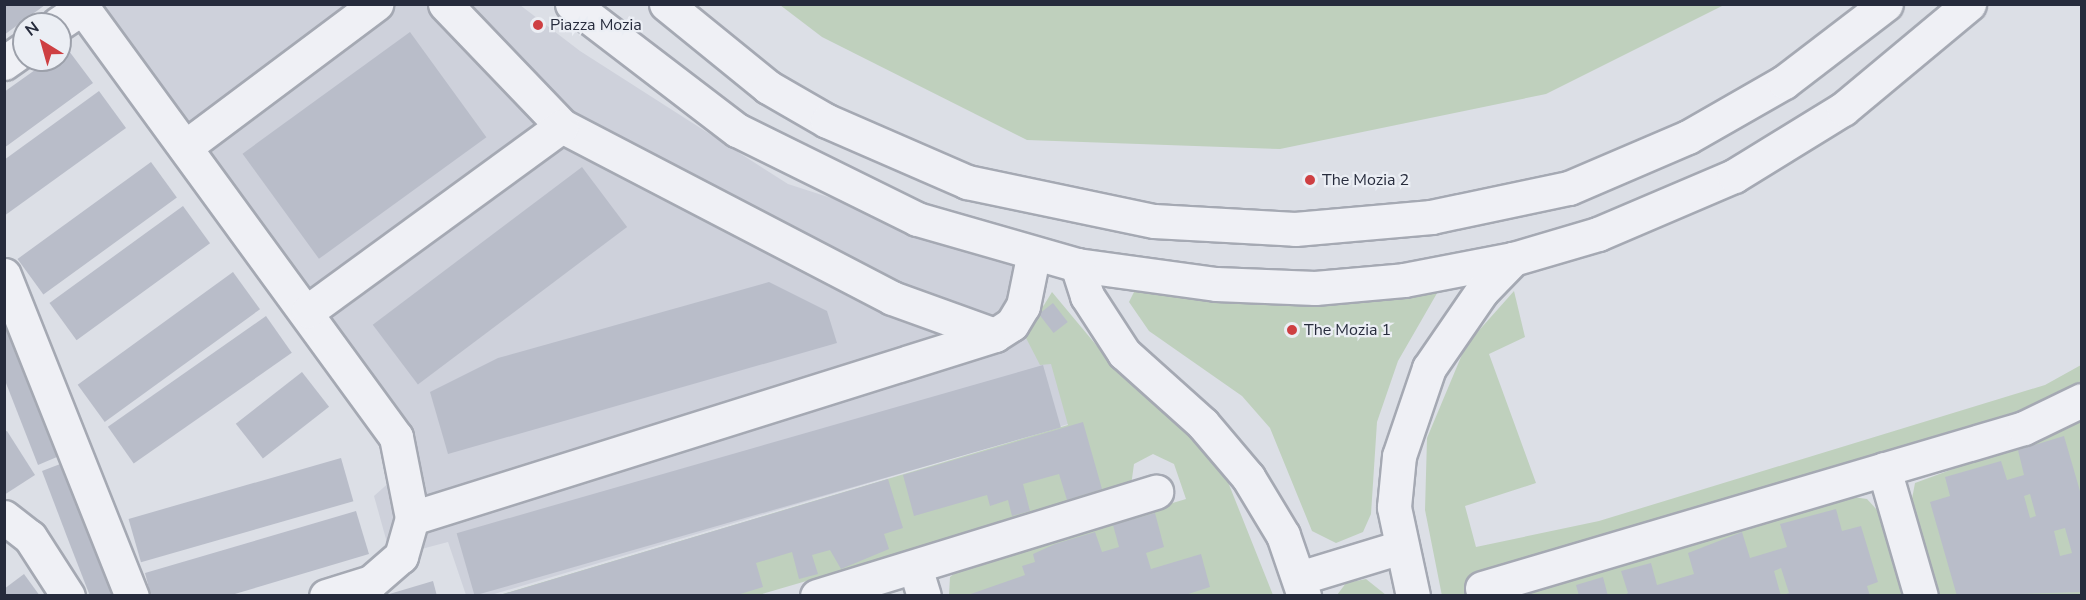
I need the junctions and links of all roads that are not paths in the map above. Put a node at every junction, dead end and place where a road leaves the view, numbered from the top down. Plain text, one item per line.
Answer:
1 (376, 4) edge
2 (445, 4) edge
3 (572, 4) edge
4 (666, 4) edge
5 (1886, 4) edge
6 (1968, 4) edge
7 (74, 12) edge
8 (768, 87) junction
9 (562, 126) junction
10 (737, 130) junction
11 (185, 147) junction
12 (1033, 257) junction
13 (1514, 259) junction
14 (1077, 265) junction
15 (4, 275) edge
16 (308, 311) junction
17 (996, 335) junction
18 (2082, 400) edge
19 (1884, 469) junction
20 (1156, 492) dead end
21 (4, 517) edge
22 (412, 518) junction
23 (1398, 548) junction
24 (920, 581) edge
25 (1301, 587) edge
26 (1482, 588) dead end
27 (68, 596) edge
28 (132, 596) edge
29 (326, 596) edge
30 (817, 596) edge
31 (1413, 596) edge
32 (1921, 596) edge

1 - 11 street
2 - 9 street
3 - 10 street
4 - 8 street
5 - 8 street
6 - 13 street
7 - 11 street
8 - 10 street
9 - 16 street
9 - 17 street
10 - 12 street
11 - 16 street
12 - 14 street
12 - 17 street
13 - 14 street
13 - 23 street
14 - 25 street
15 - 28 street
16 - 22 street
17 - 22 street
18 - 19 street
19 - 26 street
19 - 32 street
20 - 24 street
21 - 27 street
22 - 29 street
23 - 25 street
23 - 31 street
24 - 30 street

